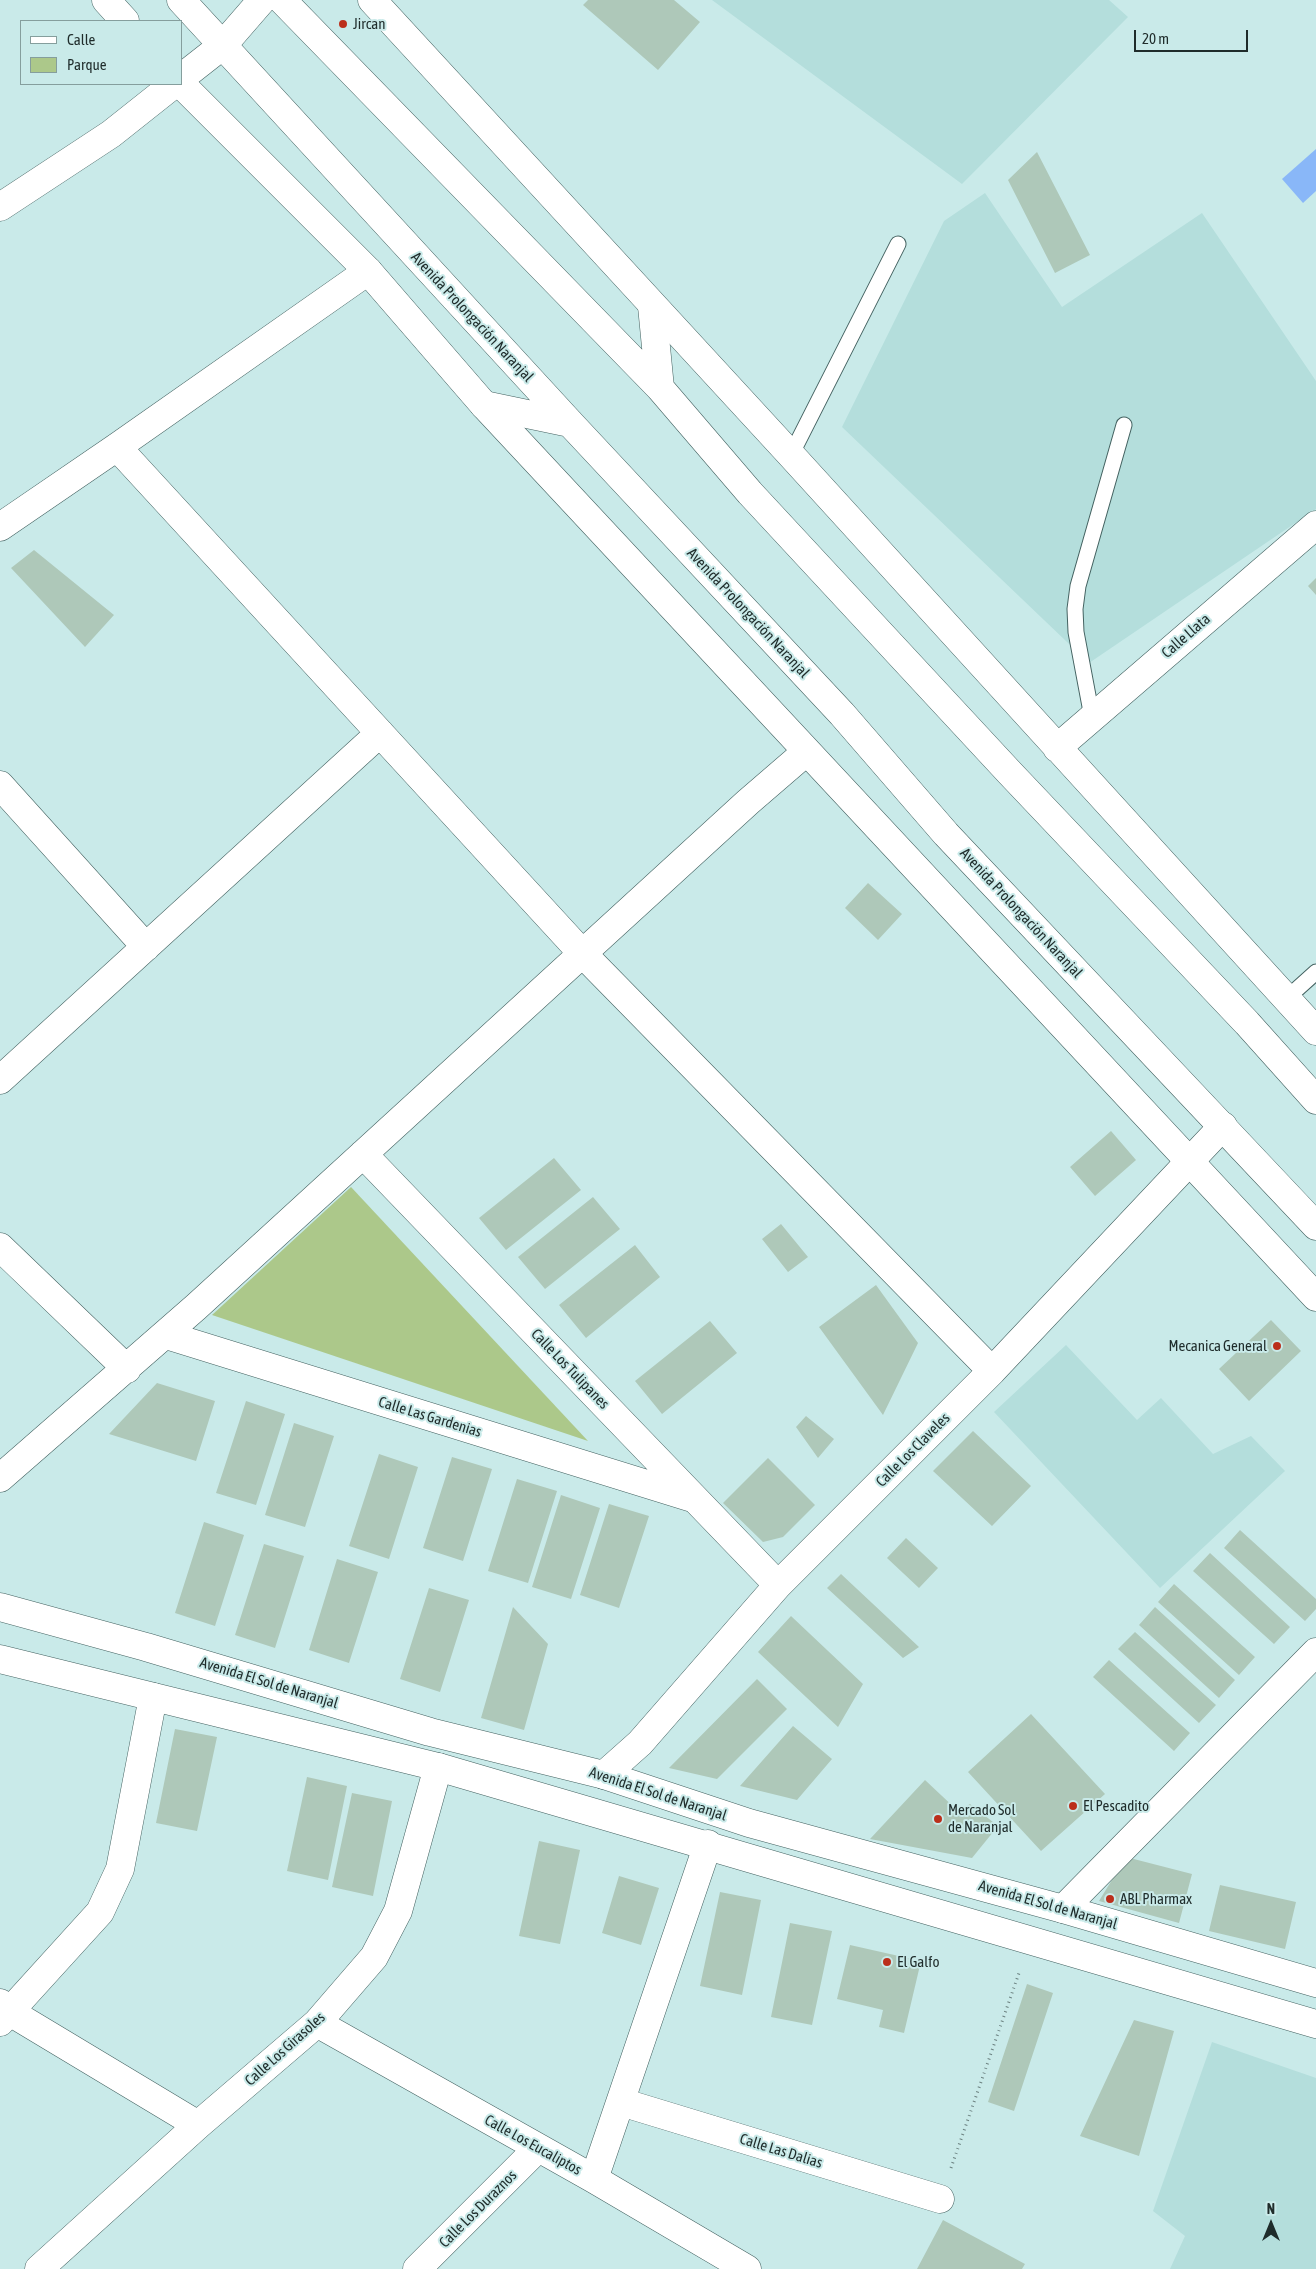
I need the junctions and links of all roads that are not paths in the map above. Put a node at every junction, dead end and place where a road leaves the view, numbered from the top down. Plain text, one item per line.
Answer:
1 (106, 0) edge
2 (181, 0) edge
3 (262, 0) edge
4 (282, 0) edge
5 (372, 0) edge
6 (124, 20) edge
7 (223, 45) junction
8 (182, 77) edge
9 (173, 85) edge
10 (181, 85) edge
11 (0, 207) edge
12 (898, 244) dead end
13 (368, 271) junction
14 (652, 306) junction
15 (660, 388) junction
16 (484, 405) junction
17 (570, 424) junction
18 (1124, 425) dead end
19 (118, 447) junction
20 (791, 455) junction
21 (1316, 525) edge
22 (0, 527) edge
23 (1092, 717) junction
24 (380, 733) junction
25 (1057, 748) junction
26 (806, 752) junction
27 (0, 785) edge
28 (146, 947) junction
29 (582, 953) junction
30 (1316, 972) edge
31 (1286, 999) junction
32 (1316, 1031) edge
33 (0, 1080) edge
34 (1316, 1100) edge
35 (1223, 1126) junction
36 (363, 1154) junction
37 (1190, 1162) junction
38 (1316, 1226) edge
39 (0, 1247) edge
40 (1316, 1297) edge
41 (166, 1335) junction
42 (127, 1369) junction
43 (992, 1371) junction
44 (0, 1478) edge
45 (695, 1499) junction
46 (778, 1585) junction
47 (0, 1607) edge
48 (1316, 1652) edge
49 (0, 1659) edge
50 (153, 1697) junction
51 (438, 1767) junction
52 (604, 1775) junction
53 (708, 1844) junction
54 (1063, 1909) junction
55 (1316, 1983) edge
56 (3, 2012) edge
57 (317, 2024) junction
58 (1316, 2024) edge
59 (621, 2102) junction
60 (198, 2125) junction
61 (538, 2148) junction
62 (594, 2179) junction
63 (940, 2199) road end
64 (39, 2269) edge
65 (417, 2269) edge
66 (747, 2269) edge

1 - 6 street
2 - 7 street, Avenida Prolongación Naranjal
3 - 7 street
4 - 15 street
5 - 14 street
7 - 8 street
7 - 17 street, Avenida Prolongación Naranjal
9 - 11 street
10 - 13 street
12 - 20 lane
13 - 16 street
13 - 19 street
14 - 15 street
14 - 20 street
15 - 34 street
16 - 17 street
16 - 26 street
17 - 35 street, Avenida Prolongación Naranjal
18 - 23 lane
19 - 22 street
19 - 24 street
20 - 25 street
21 - 23 street, Calle Llata
23 - 25 street, Calle Llata
24 - 28 street
24 - 29 street
25 - 31 street
26 - 29 street
26 - 37 street
27 - 28 street
28 - 33 street
29 - 36 street
29 - 43 street
30 - 31 lane
31 - 32 street
35 - 37 street, Calle Los Claveles
35 - 38 street, Avenida Prolongación Naranjal
36 - 41 street
36 - 45 street, Calle Los Tulipanes
37 - 40 street
37 - 43 street, Calle Los Claveles
39 - 42 street
41 - 42 street
41 - 45 street, Calle Las Gardenias
42 - 44 street
43 - 46 street, Calle Los Claveles
45 - 46 street, Calle Los Tulipanes
46 - 52 street, Calle Los Claveles
47 - 52 street, Avenida El Sol de Naranjal
48 - 54 street
49 - 50 street
50 - 51 street
50 - 56 street
51 - 53 street
51 - 57 street, Calle Los Girasoles
52 - 54 street, Avenida El Sol de Naranjal
53 - 58 street
53 - 59 street
54 - 55 street, Avenida El Sol de Naranjal
56 - 60 street
57 - 60 street, Calle Los Girasoles
57 - 61 street, Calle Los Eucaliptos
59 - 62 street
59 - 63 street, Calle Las Dalias
60 - 64 street, Calle Los Girasoles
61 - 62 street, Calle Los Eucaliptos
61 - 65 street, Calle Los Duraznos
62 - 66 street, Calle Los Eucaliptos

